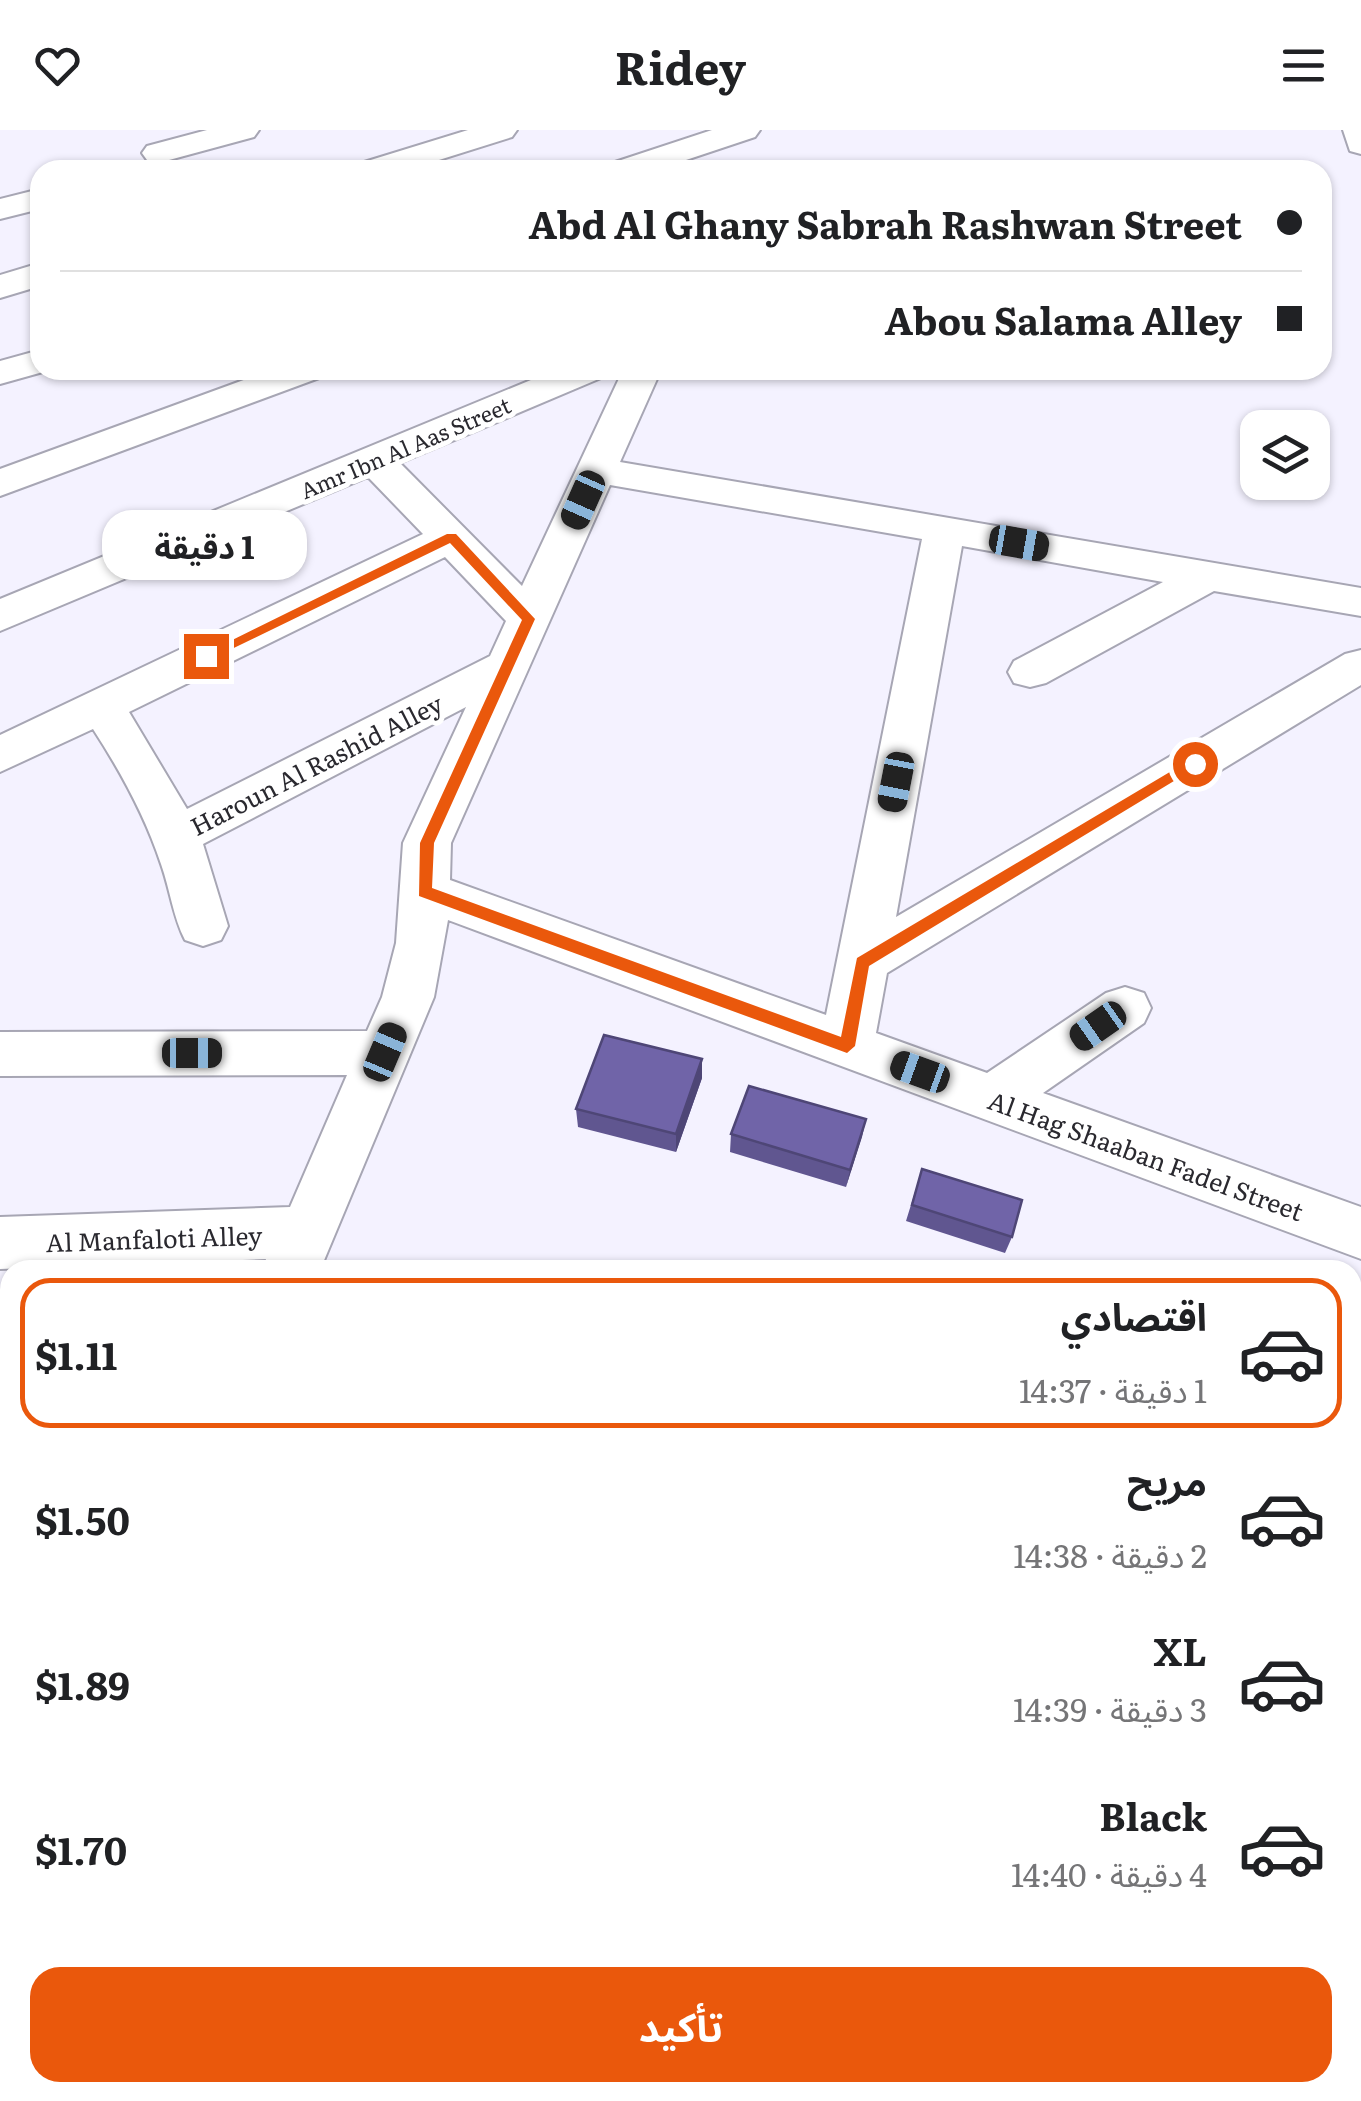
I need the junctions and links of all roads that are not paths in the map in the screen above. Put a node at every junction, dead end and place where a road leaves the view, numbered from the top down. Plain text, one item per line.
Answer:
1 (130, 130) edge
2 (243, 130) edge
3 (501, 130) edge
4 (747, 130) edge
5 (1359, 130) edge
6 (1361, 144) edge
7 (151, 160) edge
8 (158, 160) edge
9 (405, 160) edge
10 (655, 160) edge
11 (736, 160) edge
12 (30, 202) edge
13 (0, 209) edge
14 (30, 277) edge
15 (0, 287) edge
16 (30, 364) edge
17 (0, 373) edge
18 (279, 380) edge
19 (564, 380) edge
20 (637, 380) edge
21 (374, 460) junction
22 (596, 470) junction
23 (0, 482) edge
24 (944, 530) junction
25 (452, 537) junction
26 (1209, 576) junction
27 (1361, 602) edge
28 (0, 616) edge
29 (529, 619) junction
30 (1361, 665) edge
31 (508, 666) junction
32 (1030, 672) dead end
33 (101, 706) junction
34 (0, 755) edge
35 (178, 835) junction
36 (424, 892) junction
37 (203, 926) dead end
38 (862, 962) junction
39 (1125, 1008) dead end
40 (847, 1046) junction
41 (385, 1052) junction
42 (0, 1054) edge
43 (992, 1099) junction
44 (1361, 1233) edge
45 (0, 1243) edge
46 (299, 1251) edge

1 - 7 street
2 - 8 street
3 - 9 street
4 - 10 street
4 - 11 street
5 - 6 street
12 - 13 street
14 - 15 street
16 - 17 street
18 - 23 street
19 - 21 street, Amr Ibn Al Aas Street
20 - 22 street
21 - 25 street
21 - 28 street, Amr Ibn Al Aas Street
22 - 24 street
22 - 29 street
24 - 26 street
24 - 38 street
25 - 29 street
25 - 33 street
26 - 27 street
26 - 32 street
29 - 31 street
30 - 38 street
31 - 35 street, Haroun Al Rashid Alley
31 - 36 street
33 - 34 street
33 - 35 street
35 - 37 street
36 - 40 street, Al Hag Shaaban Fadel Street
36 - 41 street
38 - 40 street
39 - 43 street
40 - 43 street, Al Hag Shaaban Fadel Street
41 - 42 street
41 - 46 street
43 - 44 street, Al Hag Shaaban Fadel Street
45 - 46 street, Al Manfaloti Alley

